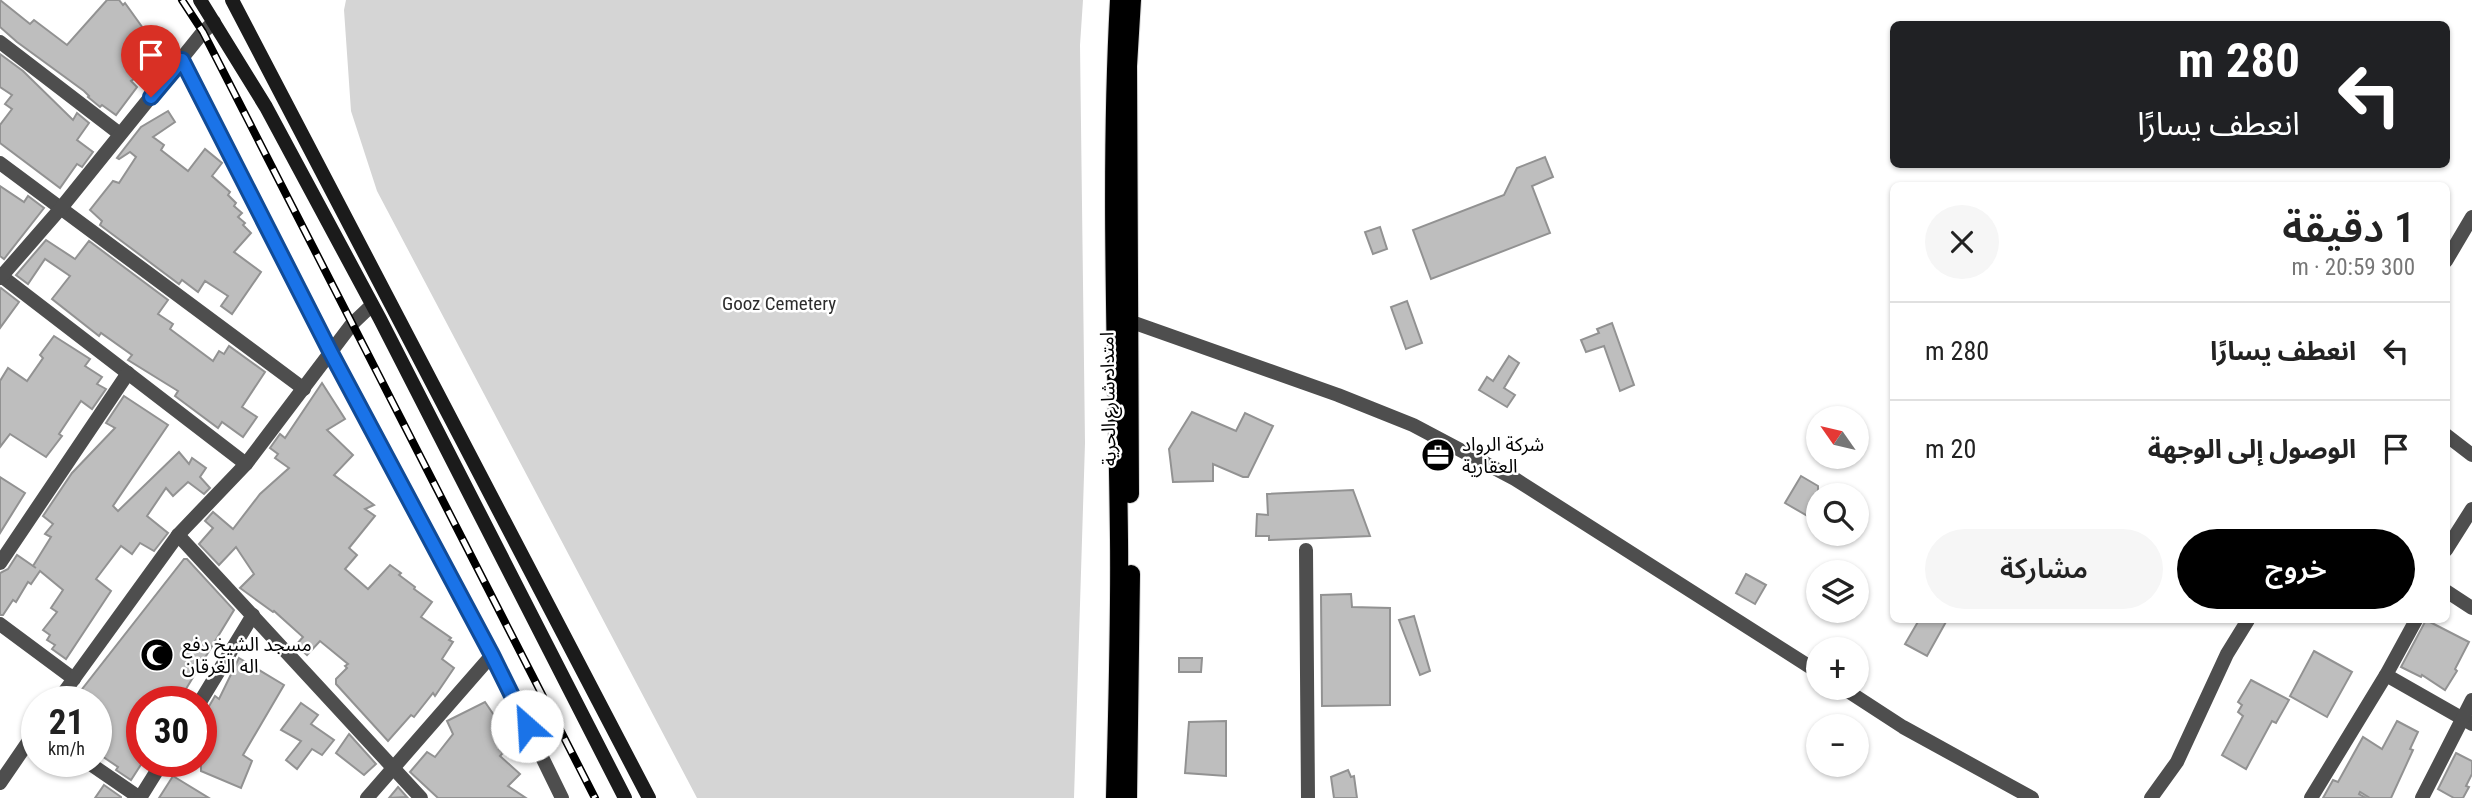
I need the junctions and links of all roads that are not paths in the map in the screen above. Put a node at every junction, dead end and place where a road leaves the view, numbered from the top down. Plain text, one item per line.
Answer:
1 (200, 0) edge
2 (232, 0) edge
3 (1119, 0) edge
4 (1132, 0) edge
5 (214, 22) junction
6 (0, 42) edge
7 (182, 60) junction
8 (120, 134) junction
9 (0, 163) edge
10 (61, 208) junction
11 (2472, 217) edge
12 (2450, 254) edge
13 (1, 276) edge
14 (372, 305) junction
15 (1129, 321) junction
16 (331, 353) junction
17 (128, 373) junction
18 (304, 388) junction
19 (2450, 438) edge
20 (2472, 455) edge
21 (246, 464) junction
22 (2472, 509) edge
23 (178, 535) junction
24 (2450, 544) edge
25 (1306, 550) dead end
26 (0, 563) edge
27 (2450, 594) edge
28 (2472, 608) edge
29 (254, 615) junction
30 (2246, 623) edge
31 (2414, 623) edge
32 (0, 624) edge
33 (492, 655) junction
34 (1806, 664) edge
35 (2386, 675) junction
36 (74, 679) junction
37 (69, 686) edge
38 (210, 686) edge
39 (1861, 700) edge
40 (2472, 700) edge
41 (2467, 722) edge
42 (21, 752) edge
43 (393, 769) junction
44 (109, 777) edge
45 (153, 777) edge
46 (0, 783) edge
47 (140, 798) edge
48 (367, 798) edge
49 (421, 798) edge
50 (562, 798) edge
51 (625, 798) edge
52 (649, 798) edge
53 (1115, 798) edge
54 (1128, 798) edge
55 (1308, 798) edge
56 (2032, 798) edge
57 (2151, 798) edge
58 (2311, 798) edge
59 (2422, 798) edge

1 - 5 main road
2 - 52 main road
3 - 53 main road
4 - 15 main road, امتداد شارع الحرية
5 - 7 street
5 - 14 main road
6 - 8 street
7 - 8 street
7 - 16 street
8 - 10 street
9 - 10 street
10 - 13 street
10 - 18 street
11 - 12 street
13 - 17 street
14 - 16 street
14 - 51 main road
15 - 34 street
15 - 54 main road, امتداد شارع الحرية
16 - 18 street
16 - 33 street
17 - 21 street
17 - 26 street
18 - 21 street
19 - 20 street
21 - 23 street
22 - 24 street
23 - 29 street
23 - 36 street
25 - 55 street
27 - 28 street
29 - 38 street
29 - 43 street
30 - 57 street
31 - 35 street
32 - 36 street
33 - 43 street
33 - 50 street
35 - 41 street
35 - 58 street
36 - 37 street
39 - 56 street
40 - 41 street
41 - 59 street
42 - 46 street
43 - 48 street
43 - 49 street
44 - 47 street
45 - 47 street

